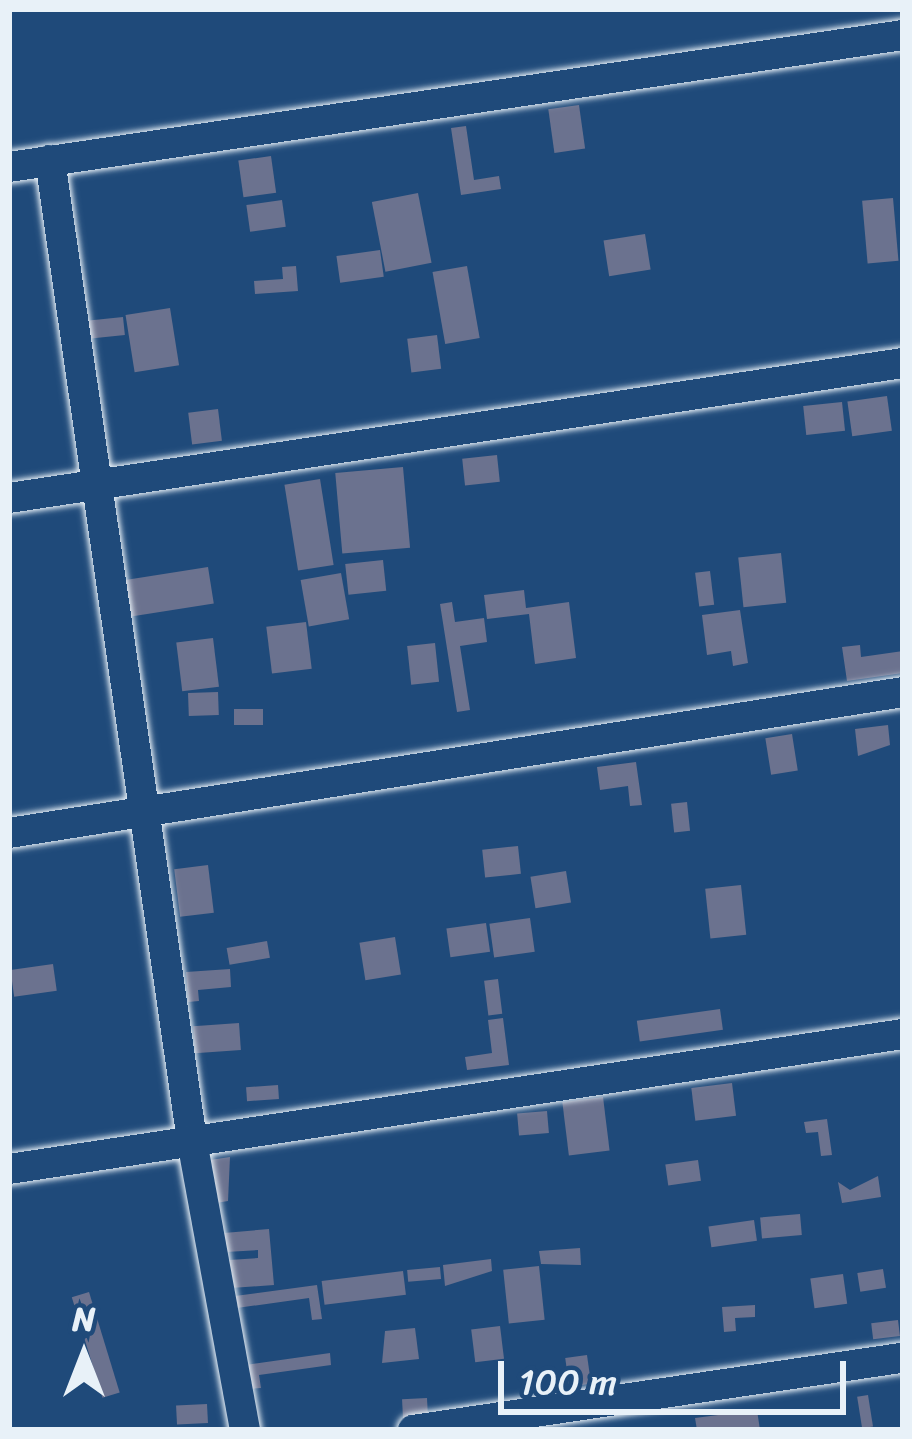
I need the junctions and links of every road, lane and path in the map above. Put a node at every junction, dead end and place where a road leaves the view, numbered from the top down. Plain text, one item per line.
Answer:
1 (903, 35) edge
2 (50, 160) junction
3 (9, 167) edge
4 (903, 363) edge
5 (99, 484) junction
6 (9, 498) edge
7 (903, 692) edge
8 (147, 816) junction
9 (9, 833) edge
10 (903, 1034) edge
11 (192, 1142) junction
12 (9, 1169) edge
13 (903, 1358) edge
14 (245, 1430) edge
15 (412, 1430) edge

1 - 2 street
2 - 3 street
2 - 5 street
4 - 5 street
5 - 6 street
5 - 8 street
7 - 8 street
8 - 9 street
8 - 11 street
10 - 11 street
11 - 12 street
11 - 14 street
13 - 15 street

